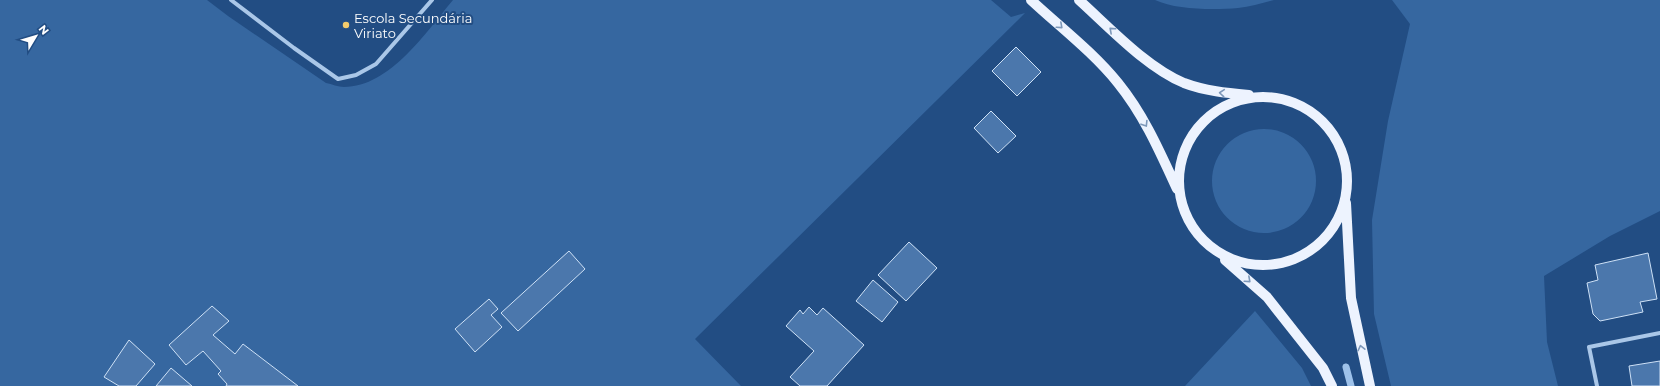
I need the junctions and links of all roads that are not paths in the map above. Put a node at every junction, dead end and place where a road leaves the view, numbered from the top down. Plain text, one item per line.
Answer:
1 (231, 0) edge
2 (432, 0) edge
3 (1031, 0) edge
4 (1079, 0) edge
5 (1261, 96) junction
6 (1178, 191) junction
7 (1346, 199) junction
8 (1220, 254) junction
9 (1660, 333) edge
10 (1332, 386) edge
11 (1370, 386) edge
12 (1597, 386) edge

1 - 2 street
3 -> 6 main road
5 -> 4 main road
5 - 6 main road
5 - 7 main road
6 - 8 main road
7 - 8 main road
11 -> 7 main road
8 -> 10 main road
9 - 12 street

